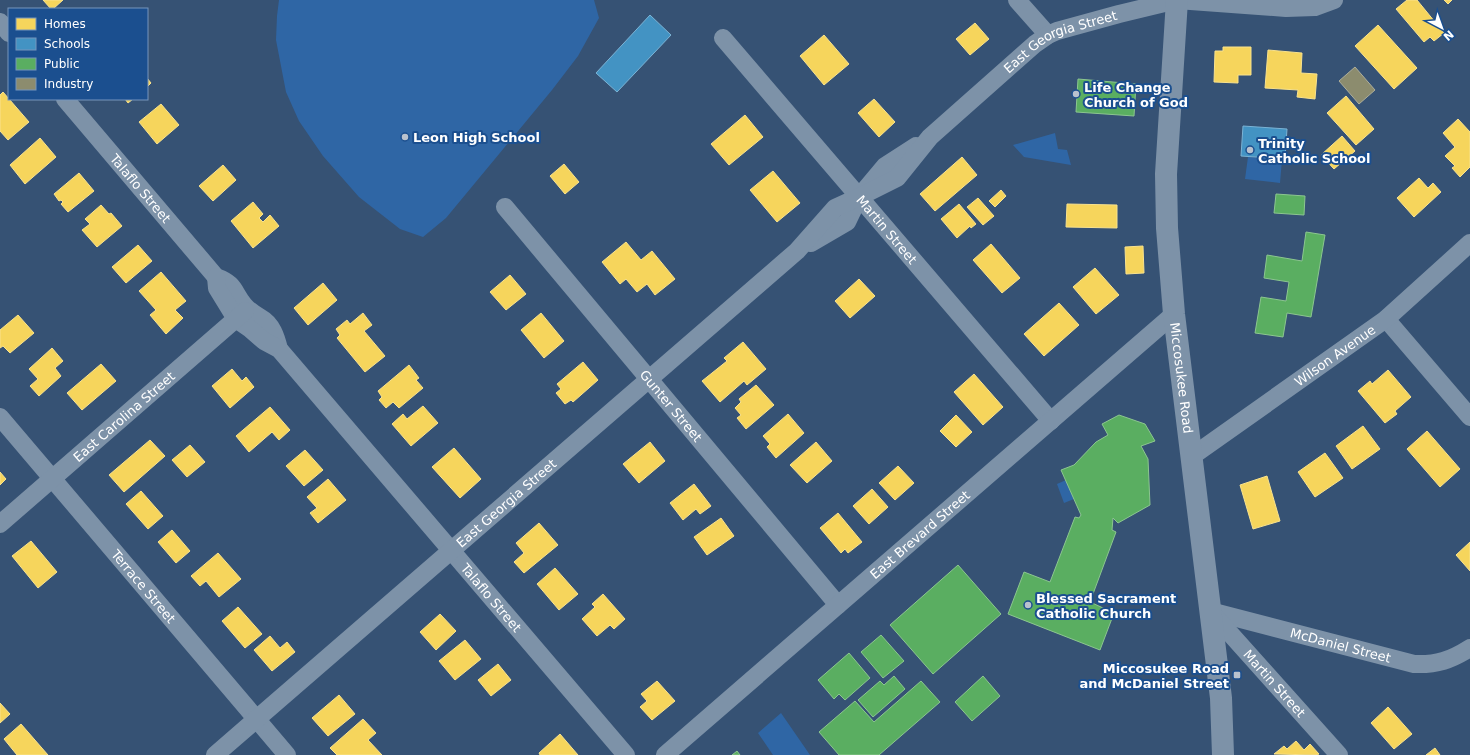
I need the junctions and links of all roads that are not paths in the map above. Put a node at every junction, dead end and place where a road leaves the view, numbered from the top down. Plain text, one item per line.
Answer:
1 (1017, 0) edge
2 (1177, 0) edge
3 (1334, 0) edge
4 (0, 22) edge
5 (8, 32) edge
6 (1048, 35) junction
7 (723, 38) dead end
8 (66, 100) edge
9 (859, 197) junction
10 (505, 207) dead end
11 (1470, 243) edge
12 (242, 314) junction
13 (1174, 314) junction
14 (1386, 319) junction
15 (650, 379) junction
16 (0, 417) edge
17 (1470, 417) edge
18 (1051, 420) junction
19 (1191, 456) junction
20 (53, 478) junction
21 (0, 524) edge
22 (451, 550) junction
23 (838, 605) junction
24 (1210, 611) junction
25 (1470, 648) edge
26 (257, 719) junction
27 (215, 755) edge
28 (287, 755) edge
29 (626, 755) edge
30 (665, 755) edge
31 (1223, 755) edge
32 (1339, 755) edge

1 - 6 street
2 - 3 street, East Georgia Street
2 - 6 street, East Georgia Street
2 - 13 street, Miccosukee Road
4 - 5 street
6 - 9 street, East Georgia Street
7 - 9 street, Martin Street
8 - 12 street, Talaflo Street
9 - 15 street, East Georgia Street
9 - 18 street, Martin Street
10 - 15 street, Gunter Street
11 - 14 street, Wilson Avenue
12 - 20 street, East Carolina Street
12 - 22 street, Talaflo Street
13 - 18 street, East Brevard Street
13 - 19 street, Miccosukee Road
14 - 17 street
14 - 19 street, Wilson Avenue
15 - 22 street, East Georgia Street
15 - 23 street, Gunter Street
16 - 20 street, Terrace Street
18 - 23 street, East Brevard Street
19 - 24 street, Miccosukee Road
20 - 21 street, East Carolina Street
20 - 26 street, Terrace Street
22 - 26 street, East Georgia Street
22 - 29 street, Talaflo Street
23 - 30 street, East Brevard Street
24 - 25 street, McDaniel Street
24 - 31 street, Miccosukee Road
24 - 32 street, Martin Street
26 - 27 street, East Georgia Street
26 - 28 street, Terrace Street

